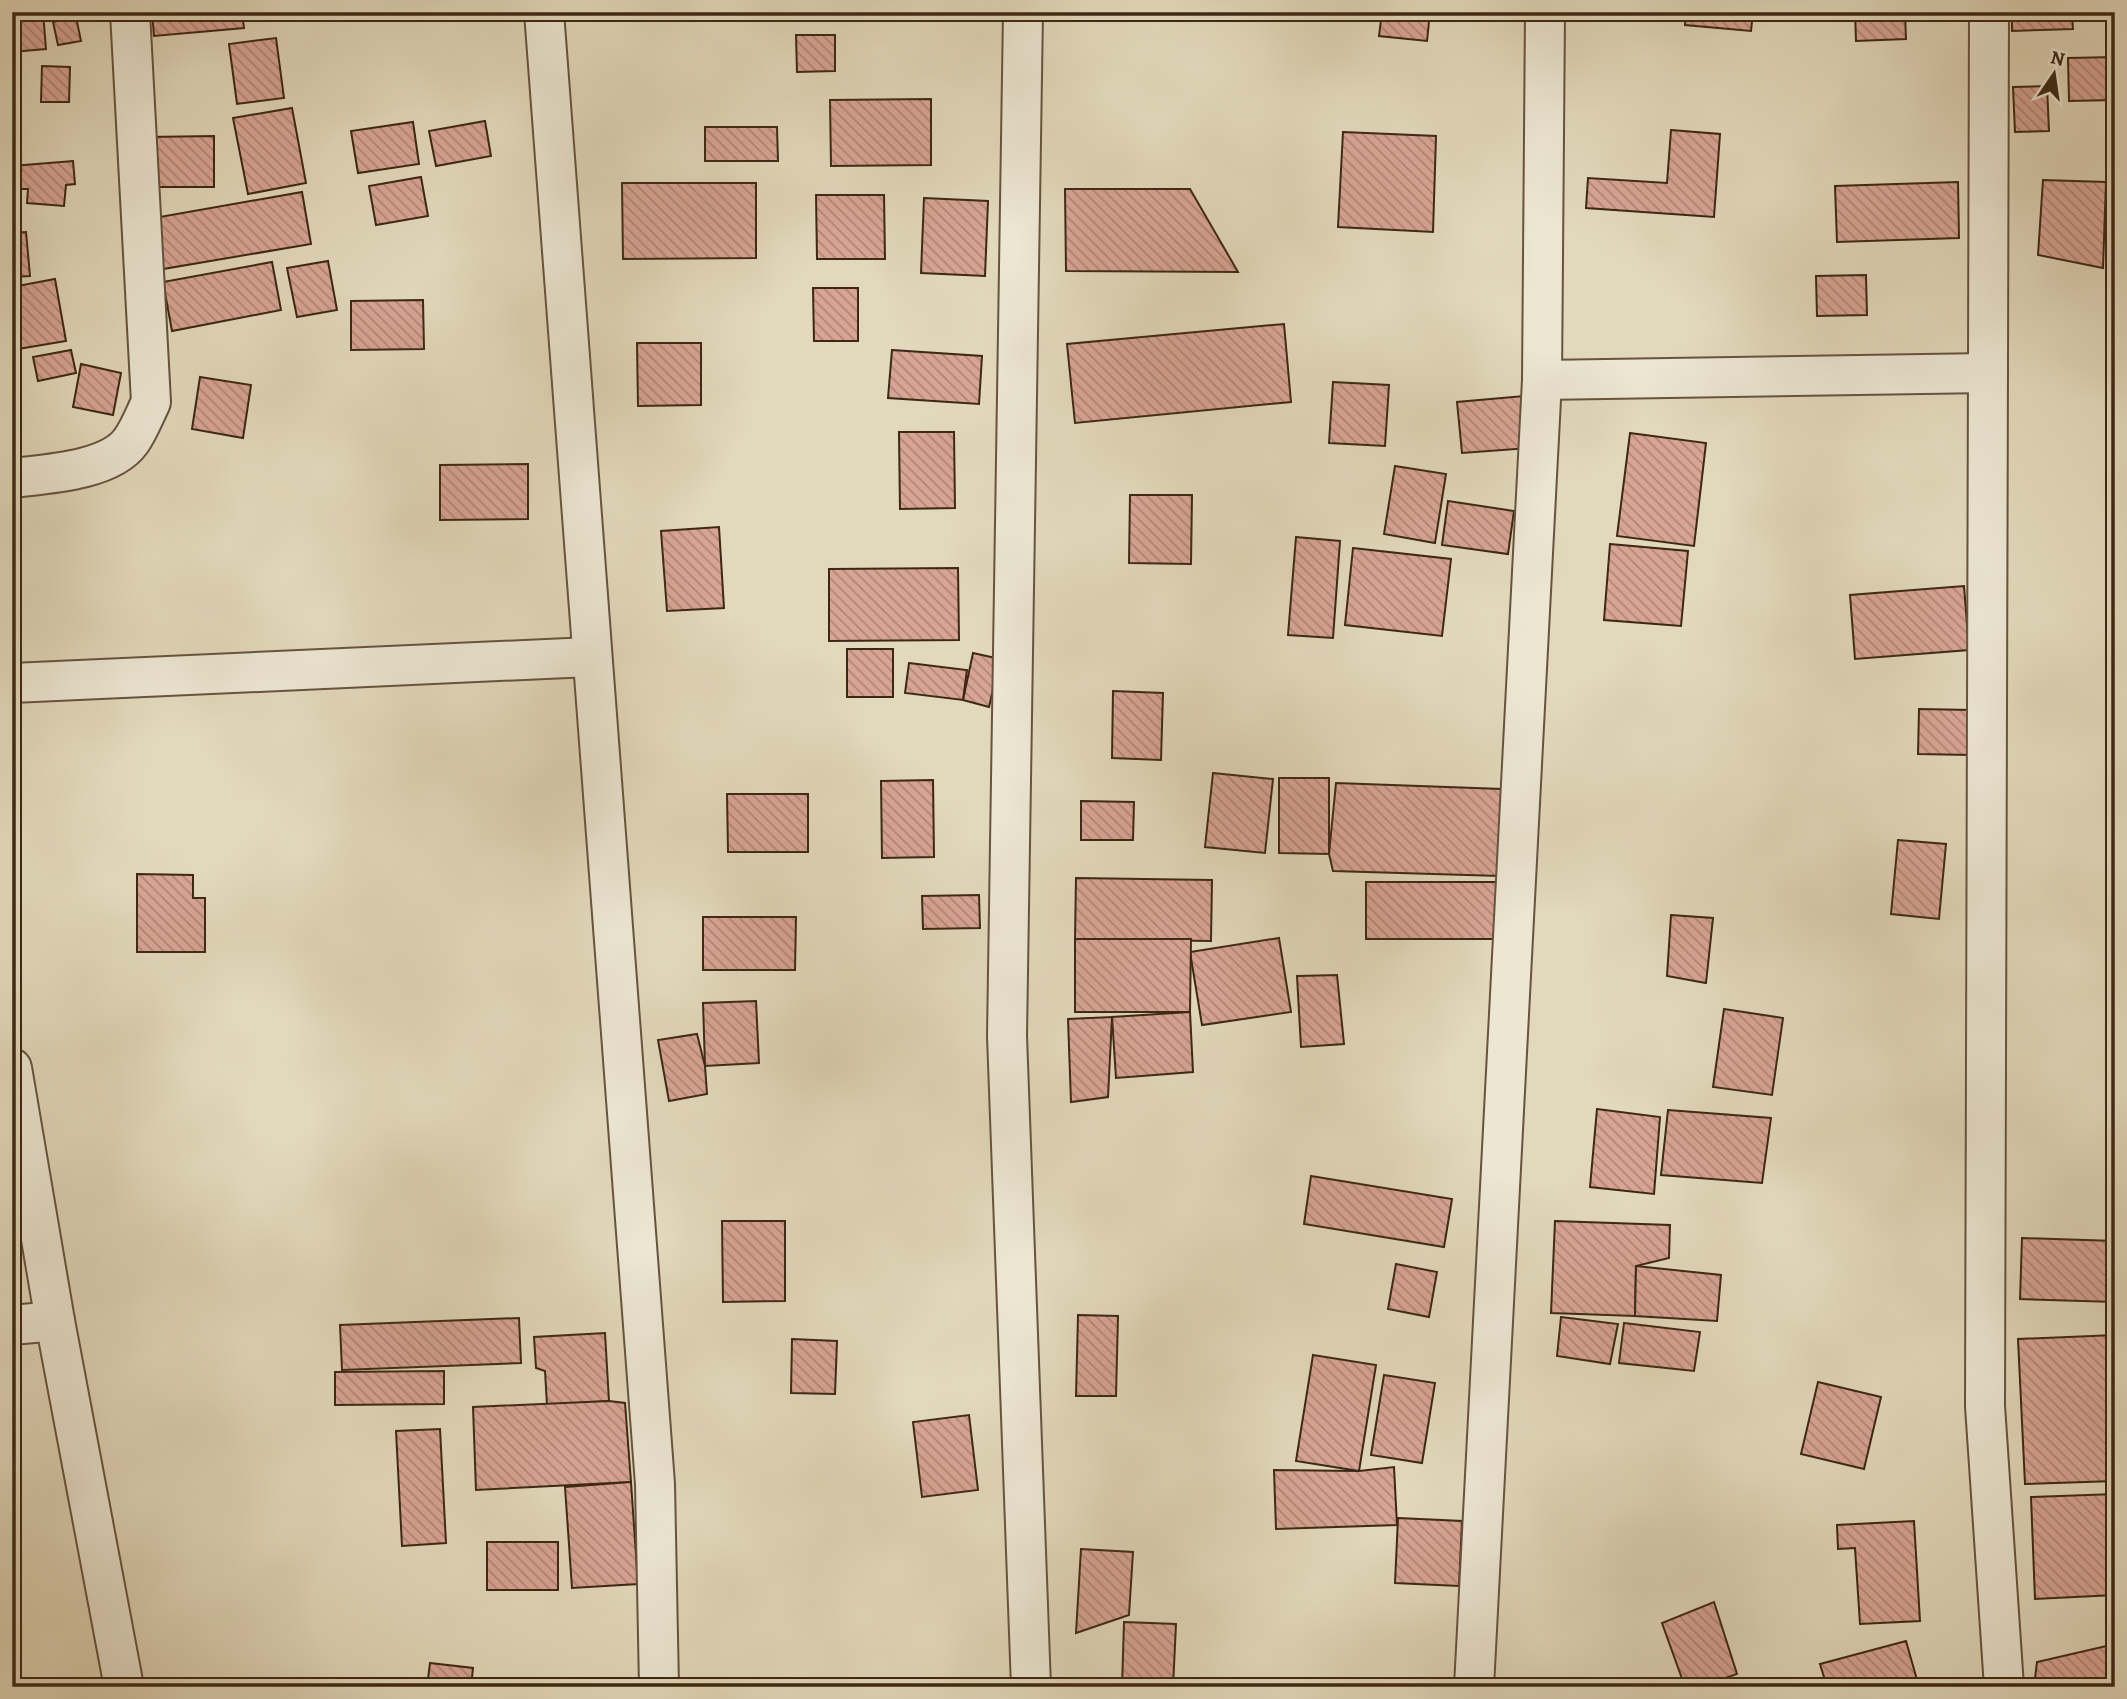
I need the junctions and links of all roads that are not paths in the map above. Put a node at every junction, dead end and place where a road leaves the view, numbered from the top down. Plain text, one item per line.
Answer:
1 (130, 12) edge
2 (544, 12) edge
3 (1023, 12) edge
4 (1545, 12) edge
5 (1989, 12) edge
6 (1988, 373) junction
7 (1542, 380) junction
8 (12, 478) edge
9 (590, 657) junction
10 (12, 684) edge
11 (12, 1068) edge
12 (55, 1321) junction
13 (12, 1325) edge
14 (124, 1687) edge
15 (659, 1687) edge
16 (1031, 1687) edge
17 (1474, 1687) edge
18 (2004, 1687) edge

1 - 8 street
2 - 9 street
3 - 16 street
4 - 7 street
5 - 6 street
6 - 7 street
6 - 18 street
7 - 17 street
9 - 10 street
9 - 15 street
11 - 12 street
12 - 13 street
12 - 14 street

